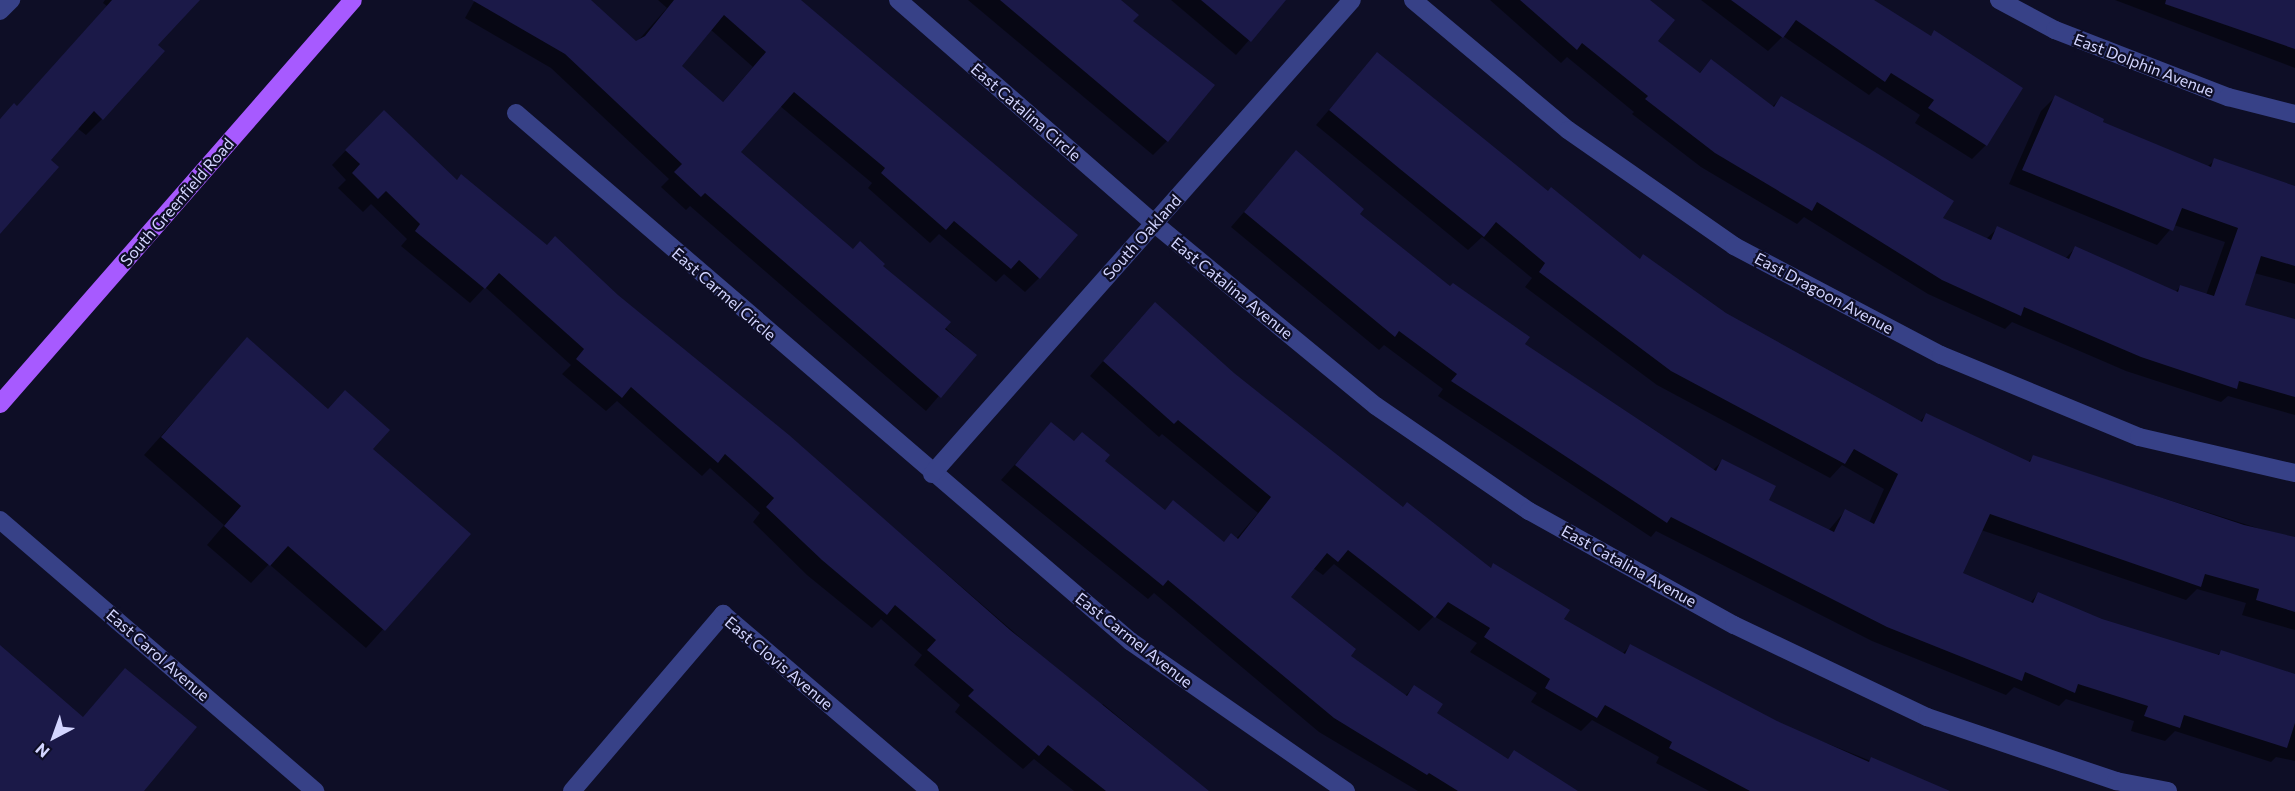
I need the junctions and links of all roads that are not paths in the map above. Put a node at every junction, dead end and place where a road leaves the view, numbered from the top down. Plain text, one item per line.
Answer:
1 (11, 0) edge
2 (353, 0) edge
3 (898, 0) edge
4 (1352, 0) edge
5 (1413, 0) edge
6 (1999, 0) edge
7 (0, 11) edge
8 (516, 113) dead end
9 (2295, 114) edge
10 (1155, 224) junction
11 (0, 404) edge
12 (2295, 473) edge
13 (932, 474) junction
14 (0, 519) edge
15 (315, 791) edge
16 (572, 791) edge
17 (930, 791) edge
18 (1346, 791) edge
19 (2168, 791) edge

1 - 7 street
2 - 11 main road, South Greenfield Road
3 - 10 street, East Catalina Circle
4 - 10 street, South Oakland
5 - 12 street, East Dragoon Avenue
6 - 9 street, East Dolphin Avenue
8 - 13 street, East Carmel Circle
10 - 13 street, South Oakland
10 - 19 street, East Catalina Avenue
13 - 18 street, East Carmel Avenue
14 - 15 street, East Carol Avenue
16 - 17 street, East Clovis Avenue

